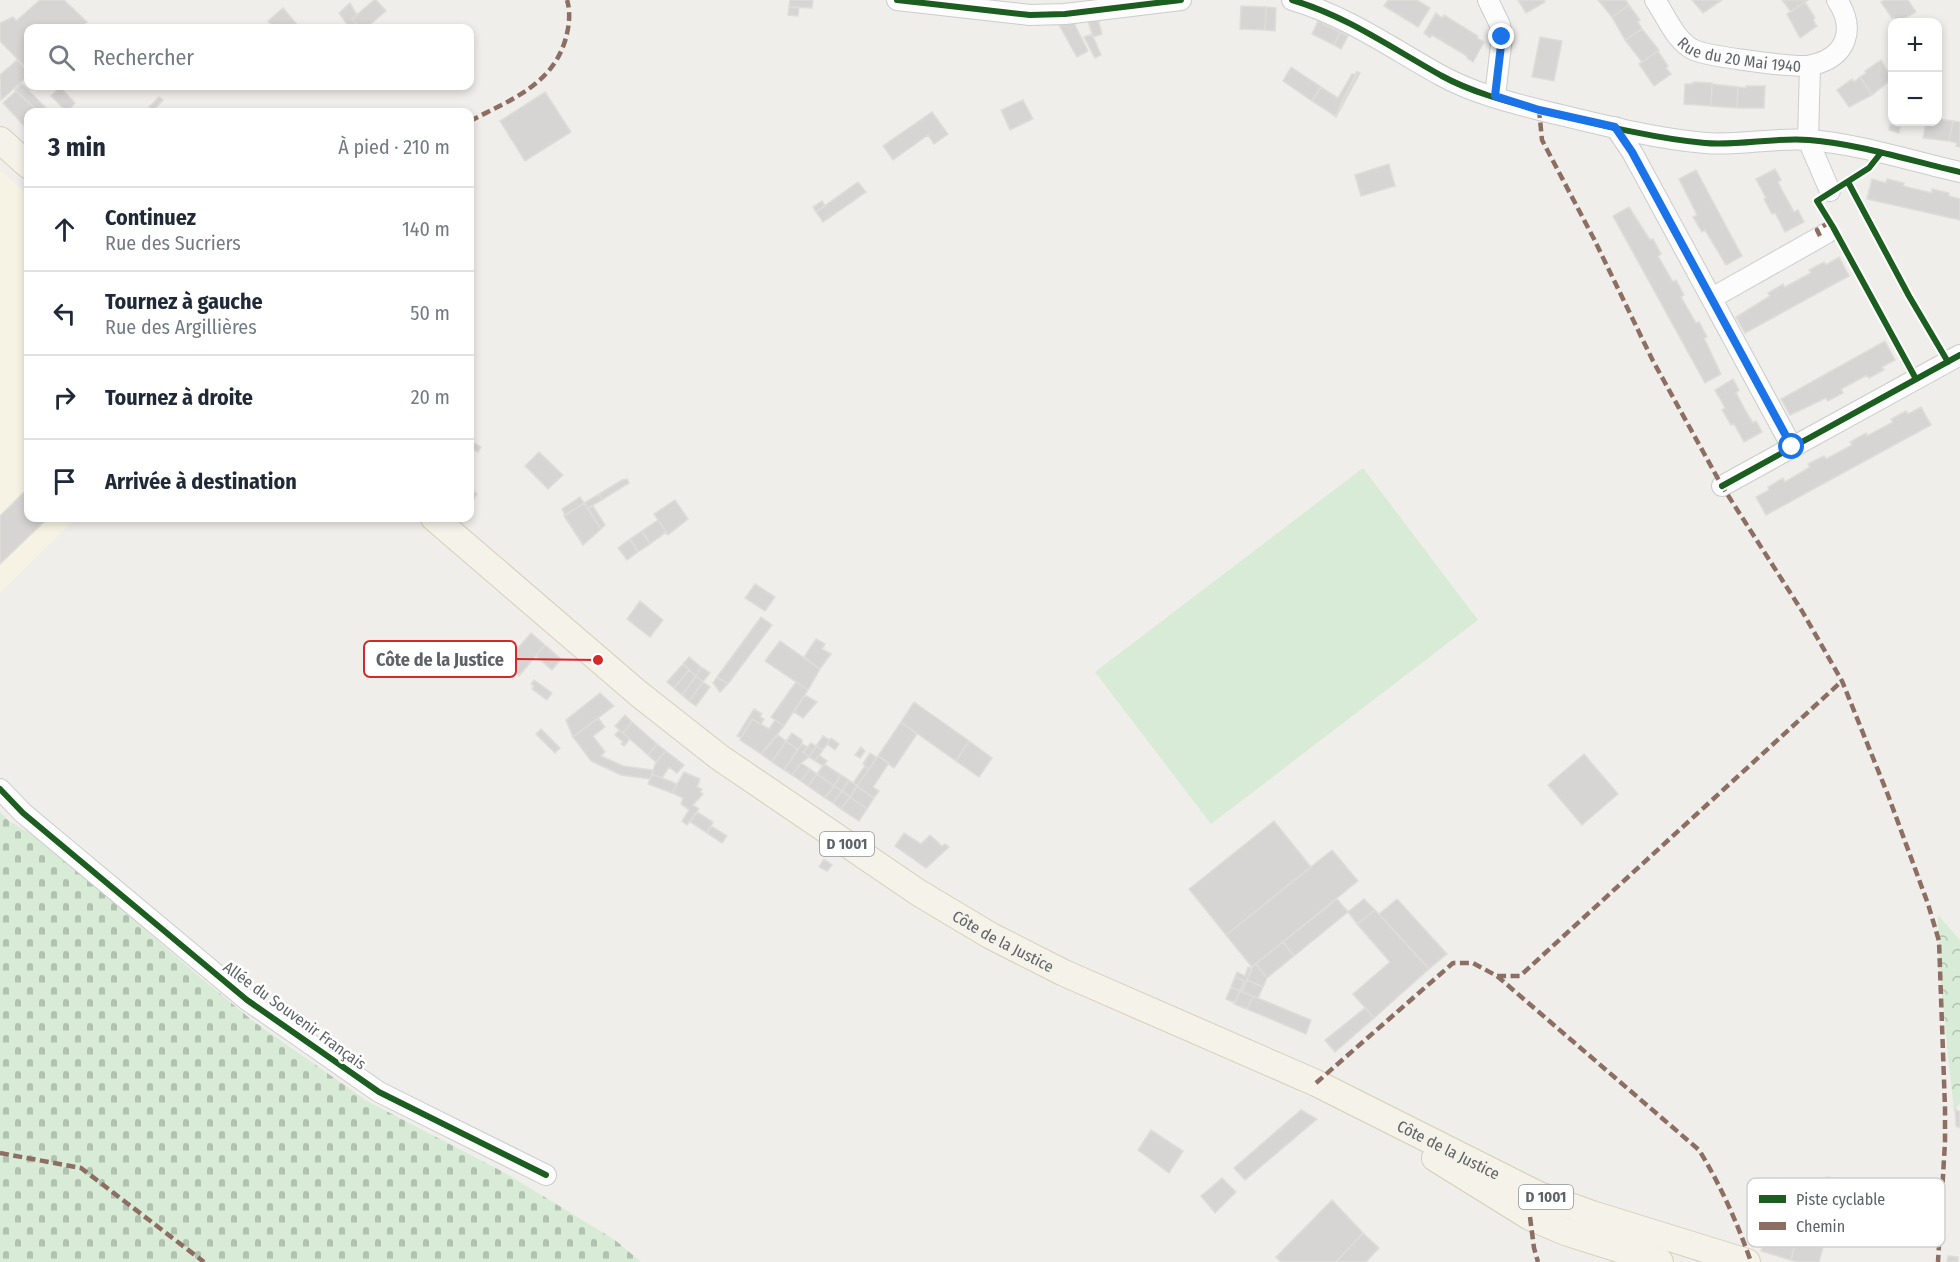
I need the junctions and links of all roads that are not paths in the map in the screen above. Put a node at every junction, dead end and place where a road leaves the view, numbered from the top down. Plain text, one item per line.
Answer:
1 (897, 0) edge
2 (1181, 0) edge
3 (1292, 0) edge
4 (1488, 0) edge
5 (1655, 0) edge
6 (1837, 0) edge
7 (1810, 66) junction
8 (1495, 96) junction
9 (1615, 127) junction
10 (0, 140) edge
11 (1808, 140) junction
12 (24, 161) edge
13 (1960, 172) edge
14 (1830, 191) dead end
15 (1827, 233) dead end
16 (1712, 298) junction
17 (1960, 355) edge
18 (1792, 447) junction
19 (1722, 486) dead end
20 (439, 522) edge
21 (0, 789) edge
22 (1356, 1102) junction
23 (546, 1175) dead end
24 (1658, 1261) edge
25 (1747, 1262) edge

1 - 2 street
3 - 8 street
4 - 8 street
5 - 7 street, Rue du 20 Mai 1940
6 - 7 street
7 - 11 street, Rue du 20 Mai 1940
8 - 9 street
9 - 11 street
9 - 16 street
10 - 12 main road
11 - 13 street
11 - 14 street
15 - 16 street
16 - 18 street
17 - 18 street
18 - 19 street
20 - 22 main road, Côte de la Justice / D 1001
21 - 23 street, Allée du Souvenir Français
22 - 24 main road, Côte de la Justice / D 1001
22 - 25 main road, Côte de la Justice / D 1001

